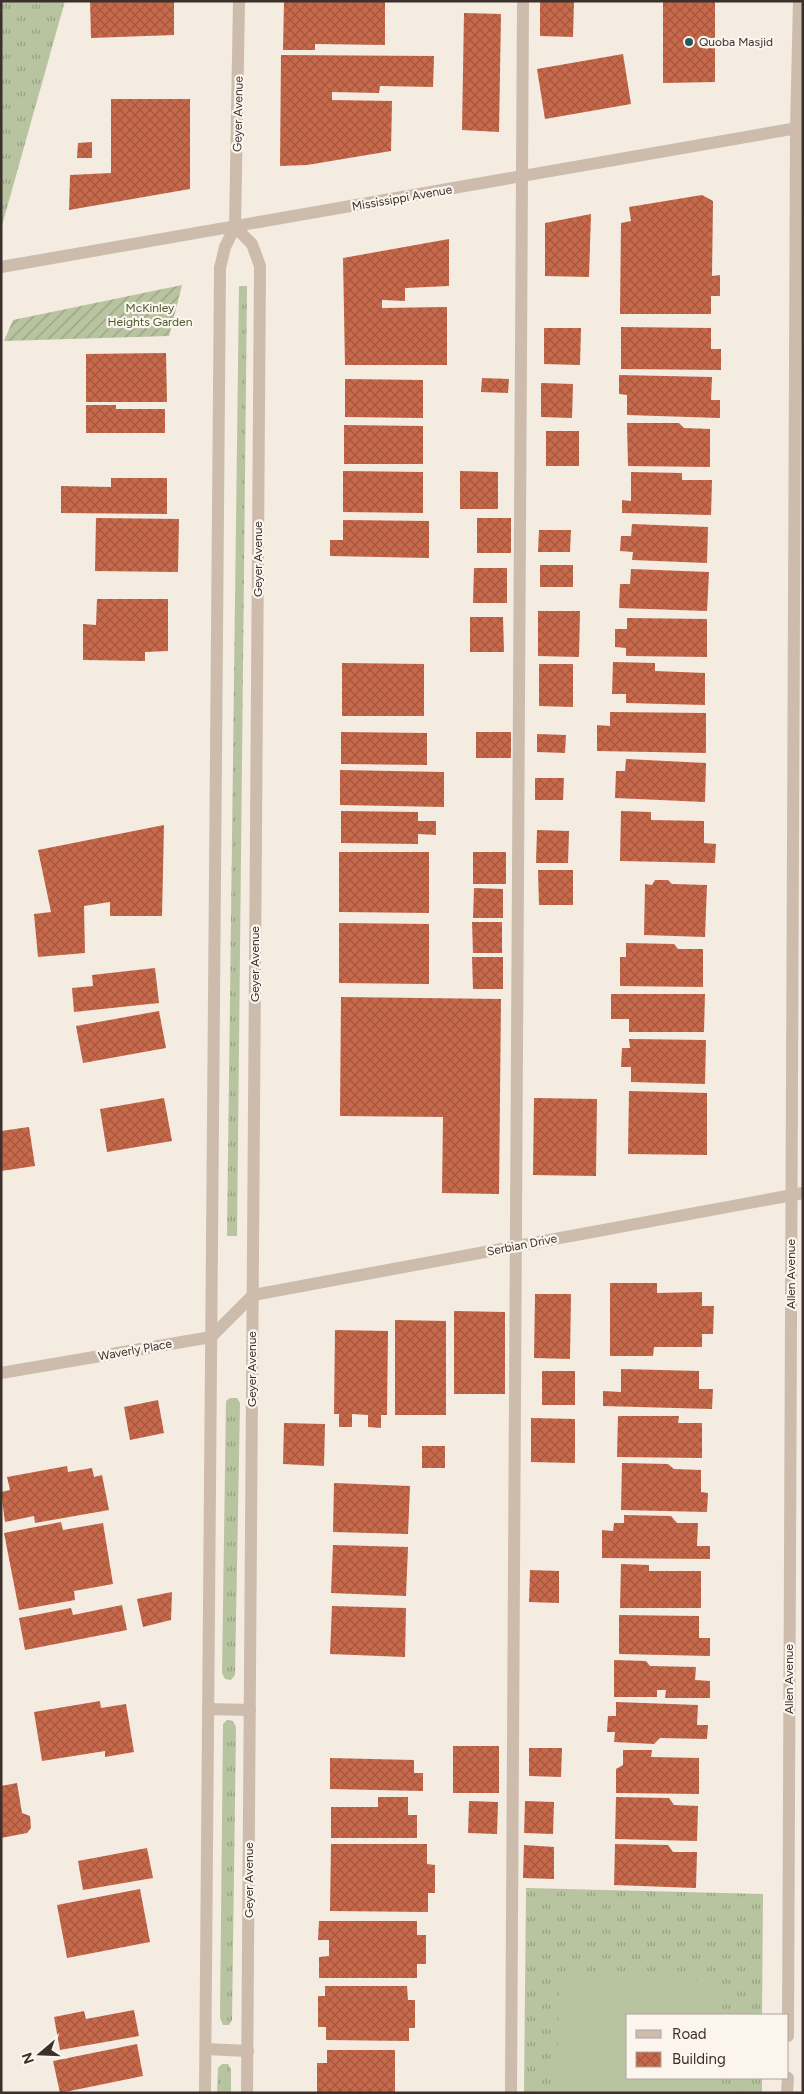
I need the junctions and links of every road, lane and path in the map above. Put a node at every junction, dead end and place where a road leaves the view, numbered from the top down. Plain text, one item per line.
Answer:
1 (239, 1) edge
2 (523, 1) edge
3 (799, 1) edge
4 (799, 128) edge
5 (521, 177) junction
6 (235, 227) junction
7 (1, 267) edge
8 (797, 1194) edge
9 (515, 1246) junction
10 (253, 1295) junction
11 (211, 1337) junction
12 (1, 1373) edge
13 (208, 1709) junction
14 (250, 1710) junction
15 (788, 2014) edge
16 (206, 2049) junction
17 (248, 2051) junction
18 (788, 2079) edge
19 (205, 2093) edge
20 (247, 2093) edge
21 (511, 2093) edge
22 (788, 2093) edge

1 - 6 street, Geyer Avenue
2 - 5 street
3 - 4 street, Allen Avenue
4 - 5 street, Mississippi Avenue
4 - 8 street, Allen Avenue
5 - 6 street, Mississippi Avenue
5 - 9 street
6 - 7 street, Mississippi Avenue
6 - 10 street, Geyer Avenue
6 - 11 street, Geyer Avenue
8 - 9 street, Serbian Drive
8 - 15 street, Allen Avenue
9 - 10 street, Serbian Drive
9 - 21 street
10 - 11 street
10 - 14 street, Geyer Avenue
11 - 12 street, Waverly Place
11 - 13 street, Geyer Avenue
13 - 14 street
13 - 16 street, Geyer Avenue
14 - 17 street, Geyer Avenue
16 - 17 street
16 - 19 street, Geyer Avenue
17 - 20 street, Geyer Avenue
18 - 22 street

